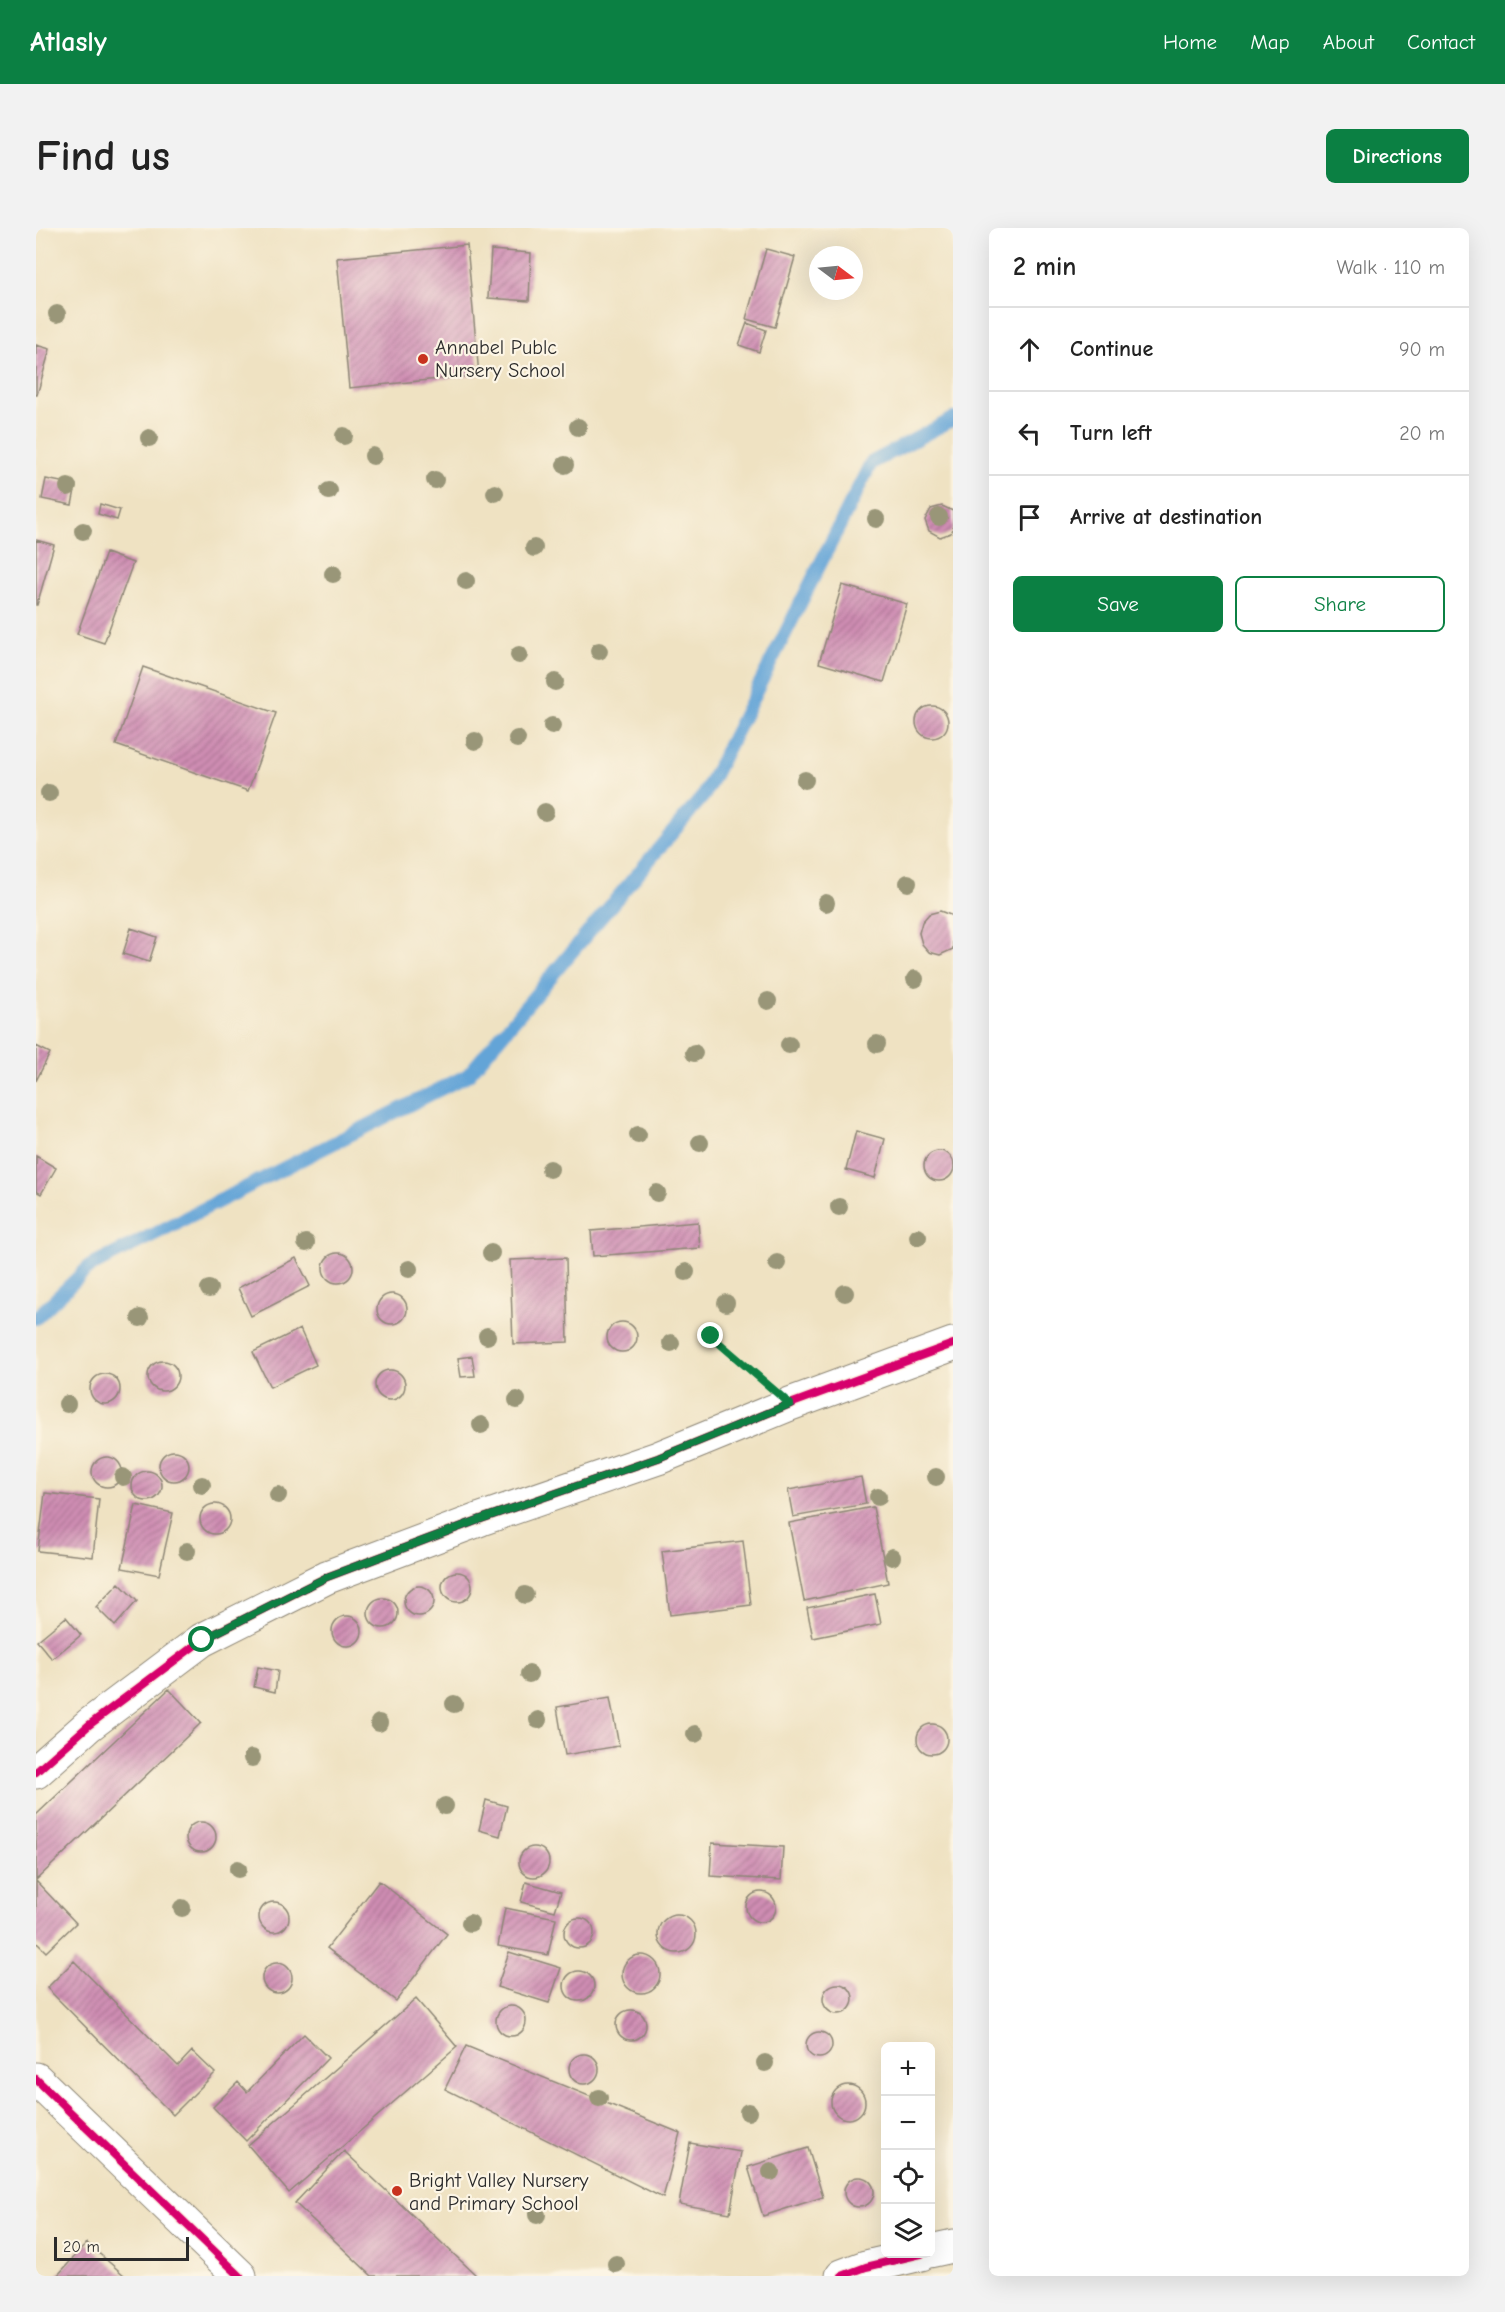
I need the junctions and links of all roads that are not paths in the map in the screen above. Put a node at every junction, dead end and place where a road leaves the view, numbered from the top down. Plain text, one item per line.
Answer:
1 (953, 1344) edge
2 (36, 1772) edge
3 (36, 2079) edge
4 (953, 2246) edge
5 (935, 2250) edge
6 (901, 2258) edge
7 (240, 2276) edge
8 (842, 2276) edge

1 - 2 street
3 - 7 street
4 - 5 street
6 - 8 street

